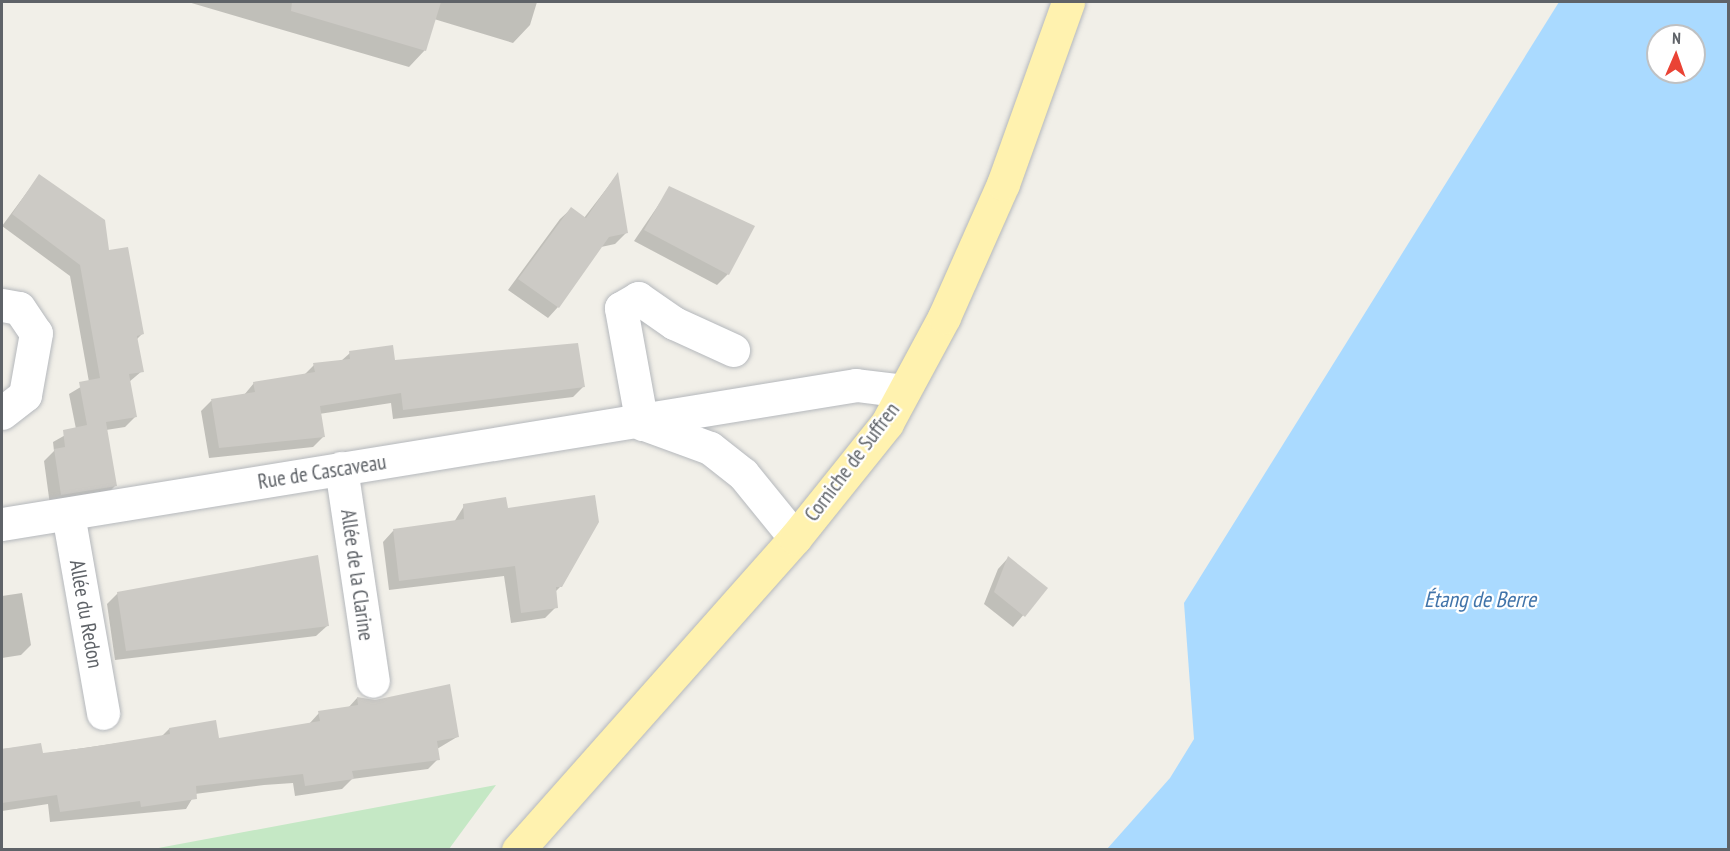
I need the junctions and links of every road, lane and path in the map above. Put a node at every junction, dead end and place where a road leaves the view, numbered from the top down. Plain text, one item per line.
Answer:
1 (1068, 2) edge
2 (2, 305) edge
3 (733, 350) dead end
4 (904, 392) junction
5 (2, 413) edge
6 (642, 424) junction
7 (341, 468) junction
8 (68, 514) junction
9 (2, 524) edge
10 (795, 538) junction
11 (373, 681) dead end
12 (103, 713) dead end
13 (518, 849) edge

1 - 4 main road, Corniche de Suffren
2 - 5 street
3 - 6 street
4 - 6 street, Rue de Cascaveau
4 - 10 main road, Corniche de Suffren
6 - 7 street, Rue de Cascaveau
6 - 10 street, Rue de Cascaveau
7 - 8 street, Rue de Cascaveau
7 - 11 street, Allée de la Clarine
8 - 9 street, Rue de Cascaveau
8 - 12 street, Allée du Redon
10 - 13 main road, Corniche de Suffren

